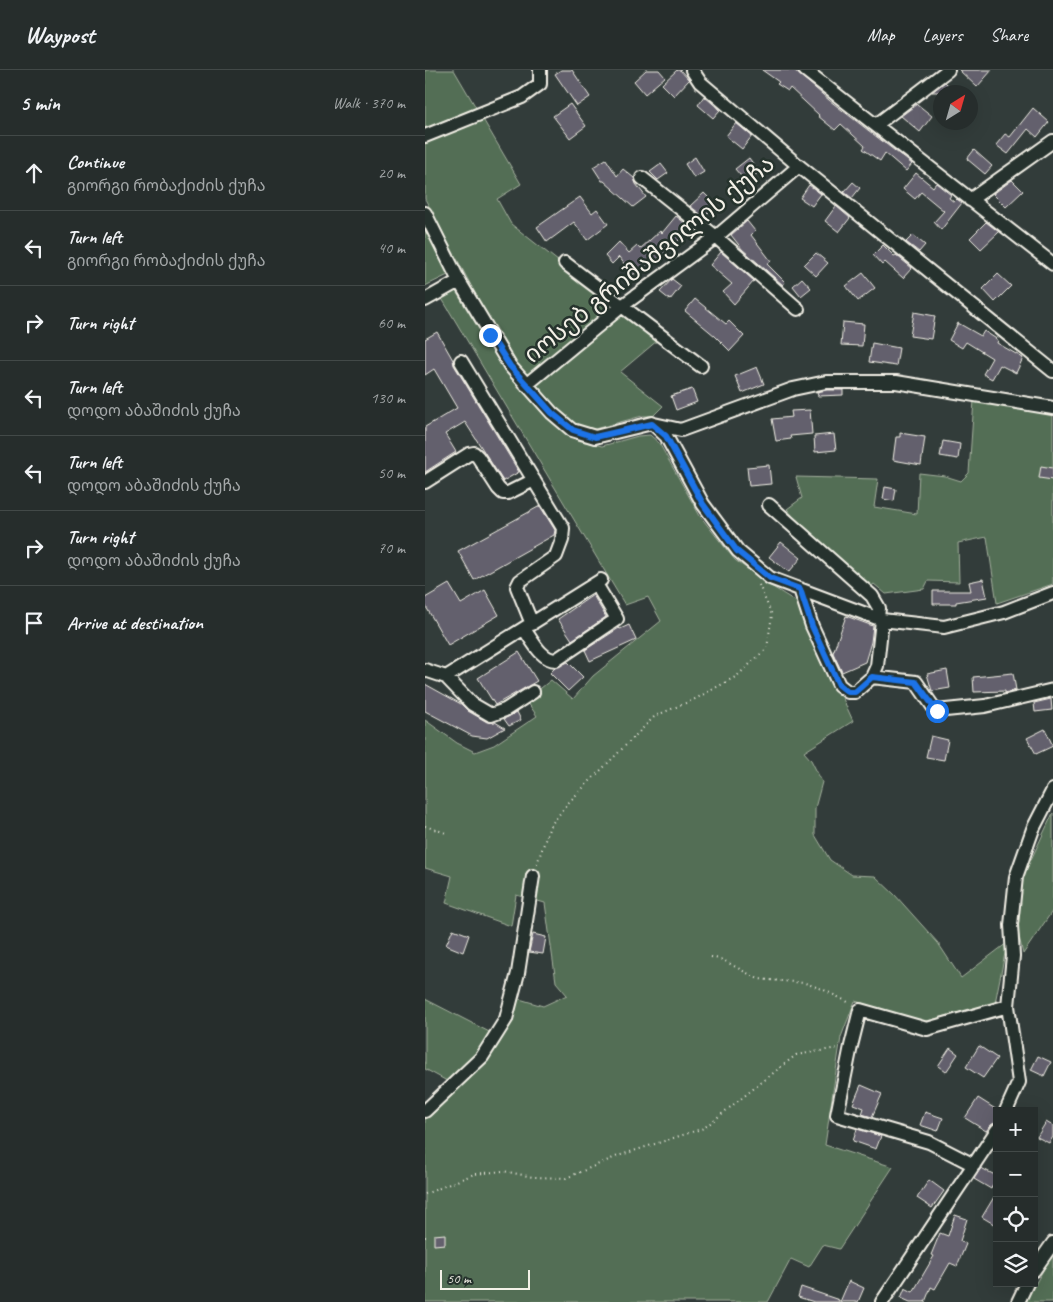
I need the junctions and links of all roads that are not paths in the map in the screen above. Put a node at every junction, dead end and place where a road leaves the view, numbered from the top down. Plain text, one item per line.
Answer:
1 (539, 70) edge
2 (692, 70) edge
3 (805, 70) edge
4 (948, 70) edge
5 (876, 125) junction
6 (425, 136) edge
7 (1053, 141) edge
8 (799, 166) junction
9 (643, 178) dead end
10 (970, 200) junction
11 (425, 213) edge
12 (716, 237) junction
13 (565, 263) dead end
14 (1053, 264) edge
15 (459, 280) junction
16 (425, 300) edge
17 (622, 306) junction
18 (798, 309) dead end
19 (461, 361) dead end
20 (701, 366) dead end
21 (1053, 371) edge
22 (526, 385) junction
23 (1053, 408) edge
24 (652, 424) junction
25 (533, 480) junction
26 (425, 482) edge
27 (769, 505) dead end
28 (800, 589) junction
29 (1053, 593) edge
30 (880, 619) junction
31 (528, 626) junction
32 (425, 670) edge
33 (446, 677) junction
34 (872, 677) junction
35 (1053, 690) edge
36 (533, 692) dead end
37 (1053, 790) edge
38 (533, 876) road end
39 (1008, 1006) junction
40 (1008, 1107) edge
41 (425, 1111) edge
42 (993, 1136) edge
43 (974, 1165) junction
44 (1053, 1243) edge
45 (1038, 1264) edge
46 (1025, 1287) edge
47 (882, 1302) edge
48 (1018, 1302) edge

1 - 6 street
2 - 8 street
3 - 5 street
4 - 5 street
5 - 10 street
7 - 10 street
8 - 12 street, იოსებ გრიშაშვილის ქუჩა
8 - 21 street
9 - 12 street
10 - 14 street
11 - 15 street
12 - 17 street, იოსებ გრიშაშვილის ქუჩა
12 - 18 street
13 - 17 street
15 - 16 street
15 - 22 street
17 - 20 street
17 - 22 street, იოსებ გრიშაშვილის ქუჩა
19 - 25 street
22 - 24 street
23 - 24 street
24 - 28 street
25 - 26 street
25 - 31 street
27 - 30 street
28 - 30 street
28 - 34 street
29 - 30 street
30 - 34 street
31 - 31 street
31 - 33 street
32 - 33 street
33 - 36 street
34 - 35 street
37 - 39 street
38 - 41 street
39 - 40 street
39 - 43 street
42 - 43 street
43 - 47 street
44 - 45 street
46 - 48 street

